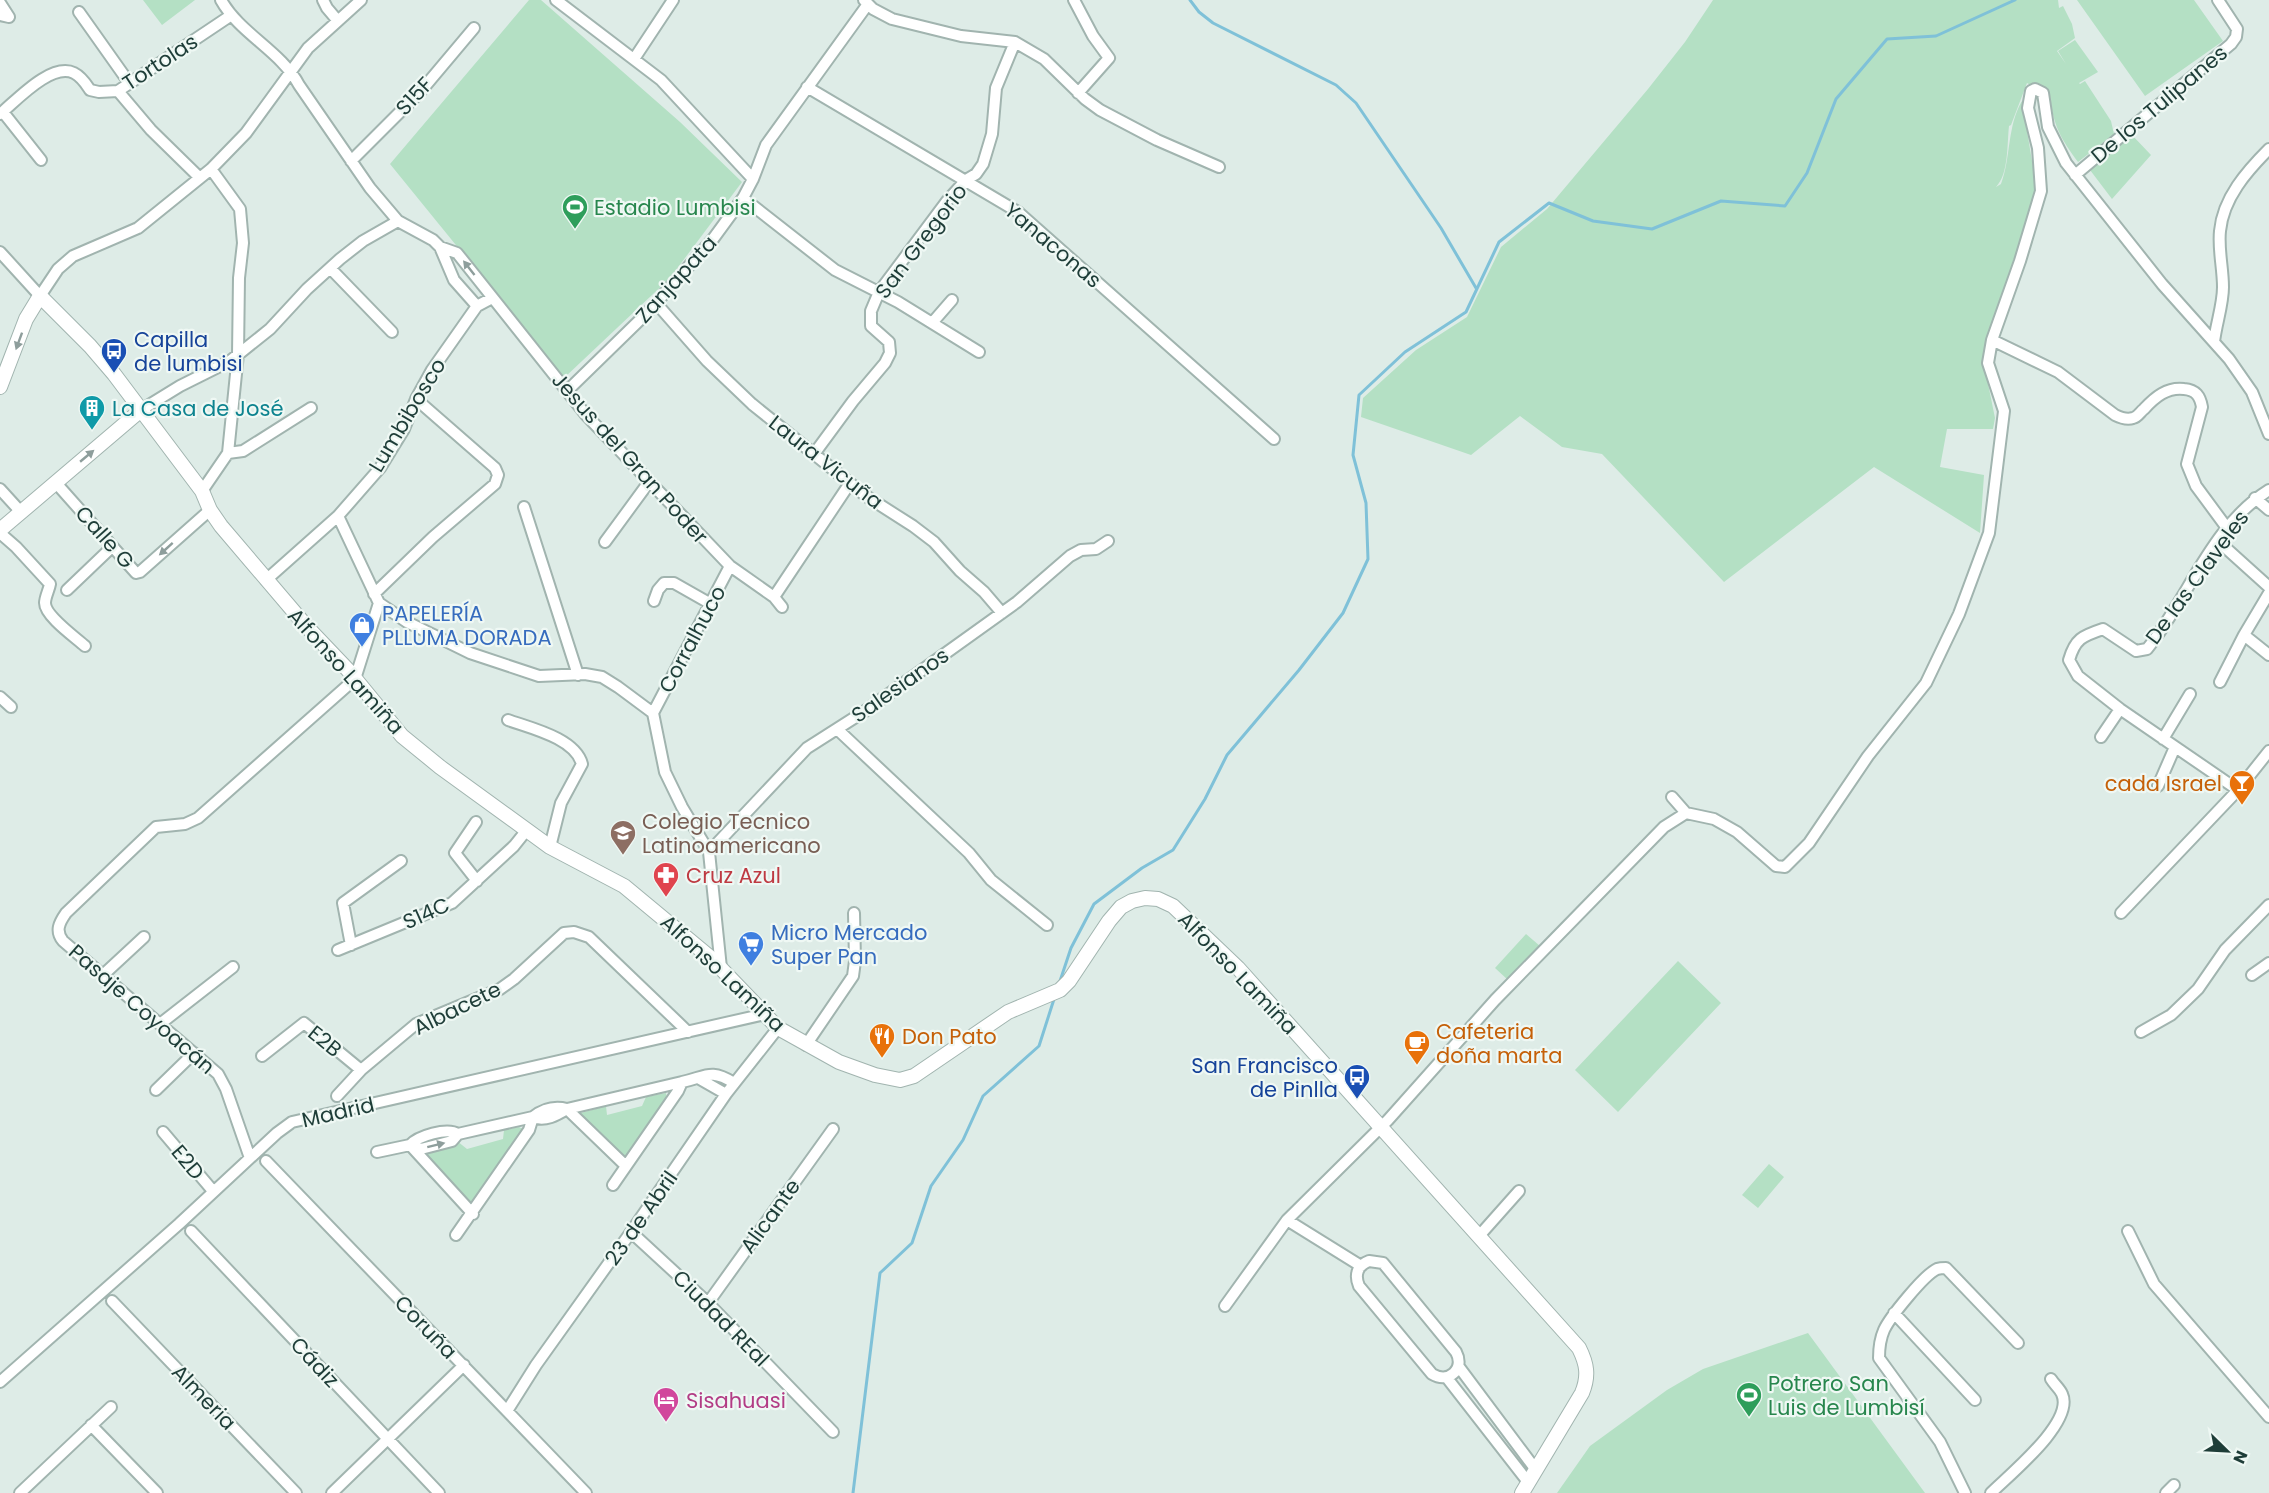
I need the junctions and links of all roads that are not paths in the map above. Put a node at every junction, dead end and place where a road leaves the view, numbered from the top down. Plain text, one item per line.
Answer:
1 (221, 0) edge
2 (323, 0) edge
3 (361, 0) edge
4 (556, 0) edge
5 (673, 0) edge
6 (1074, 0) edge
7 (2218, 0) edge
8 (866, 2) edge
9 (0, 3) edge
10 (79, 12) dead end
11 (0, 15) edge
12 (230, 16) junction
13 (338, 21) junction
14 (474, 28) dead end
15 (1015, 42) junction
16 (634, 58) junction
17 (292, 71) junction
18 (130, 84) junction
19 (807, 87) junction
20 (118, 91) junction
21 (1078, 93) junction
22 (2, 113) edge
23 (2269, 149) edge
24 (41, 160) dead end
25 (351, 161) junction
26 (1219, 167) dead end
27 (211, 169) junction
28 (2075, 175) junction
29 (200, 178) junction
30 (753, 179) junction
31 (966, 180) junction
32 (743, 198) junction
33 (398, 221) junction
34 (440, 247) junction
35 (0, 252) edge
36 (330, 268) junction
37 (879, 292) junction
38 (40, 296) junction
39 (492, 298) junction
40 (952, 300) dead end
41 (656, 303) junction
42 (477, 306) junction
43 (932, 323) junction
44 (392, 332) dead end
45 (1992, 340) junction
46 (2214, 342) junction
47 (979, 352) dead end
48 (238, 354) junction
49 (0, 387) edge
50 (567, 391) junction
51 (416, 399) junction
52 (311, 408) dead end
53 (141, 410) junction
54 (2269, 434) edge
55 (1274, 439) dead end
56 (228, 453) junction
57 (814, 454) junction
58 (650, 482) junction
59 (56, 483) junction
60 (850, 483) junction
61 (0, 489) edge
62 (2269, 490) edge
63 (202, 491) junction
64 (2255, 498) junction
65 (524, 507) dead end
66 (210, 510) junction
67 (2269, 510) edge
68 (20, 511) junction
69 (338, 516) junction
70 (2227, 528) junction
71 (0, 531) edge
72 (1108, 541) dead end
73 (2218, 541) junction
74 (605, 542) dead end
75 (112, 547) junction
76 (730, 566) junction
77 (266, 580) junction
78 (2269, 587) edge
79 (67, 590) dead end
80 (2269, 593) edge
81 (774, 597) junction
82 (376, 598) junction
83 (654, 601) dead end
84 (711, 604) junction
85 (782, 607) dead end
86 (1002, 613) junction
87 (2244, 635) junction
88 (85, 646) dead end
89 (2269, 656) edge
90 (578, 675) junction
91 (355, 679) junction
92 (2220, 682) dead end
93 (2190, 694) dead end
94 (0, 697) edge
95 (11, 706) dead end
96 (2120, 710) junction
97 (653, 713) junction
98 (508, 720) dead end
99 (837, 729) junction
100 (2102, 737) dead end
101 (2163, 739) junction
102 (2175, 747) junction
103 (2269, 751) edge
104 (2158, 786) dead end
105 (2238, 790) junction
106 (1672, 797) dead end
107 (1686, 813) junction
108 (476, 822) dead end
109 (526, 831) junction
110 (550, 847) junction
111 (709, 852) junction
112 (401, 861) dead end
113 (477, 881) junction
114 (2269, 905) edge
115 (854, 913) dead end
116 (2121, 913) dead end
117 (1047, 925) dead end
118 (144, 937) dead end
119 (351, 945) junction
120 (338, 950) dead end
121 (2269, 963) edge
122 (233, 967) dead end
123 (721, 969) junction
124 (103, 975) junction
125 (2252, 975) dead end
126 (765, 1014) junction
127 (160, 1023) junction
128 (778, 1028) junction
129 (688, 1032) junction
130 (2141, 1032) dead end
131 (806, 1045) junction
132 (194, 1053) junction
133 (262, 1056) dead end
134 (361, 1070) junction
135 (698, 1078) junction
136 (682, 1082) junction
137 (734, 1083) junction
138 (156, 1090) dead end
139 (726, 1094) junction
140 (337, 1096) dead end
141 (567, 1109) junction
142 (533, 1117) junction
143 (1381, 1126) junction
144 (833, 1130) dead end
145 (163, 1132) dead end
146 (410, 1145) junction
147 (377, 1152) dead end
148 (250, 1158) junction
149 (266, 1161) dead end
150 (626, 1166) junction
151 (613, 1185) dead end
152 (213, 1191) junction
153 (1520, 1191) dead end
154 (473, 1214) junction
155 (1287, 1220) junction
156 (191, 1231) dead end
157 (2128, 1231) dead end
158 (631, 1232) junction
159 (456, 1234) dead end
160 (1479, 1236) junction
161 (1361, 1266) junction
162 (112, 1301) dead end
163 (708, 1303) junction
164 (1225, 1306) dead end
165 (1894, 1313) junction
166 (2018, 1343) dead end
167 (464, 1365) junction
168 (1458, 1367) junction
169 (1447, 1378) junction
170 (2051, 1379) dead end
171 (0, 1382) edge
172 (1975, 1400) dead end
173 (111, 1407) dead end
174 (507, 1411) junction
175 (2269, 1417) edge
176 (91, 1425) junction
177 (833, 1432) dead end
178 (389, 1439) junction
179 (1536, 1470) junction
180 (1525, 1488) edge
181 (20, 1493) edge
182 (157, 1493) edge
183 (296, 1493) edge
184 (332, 1493) edge
185 (439, 1493) edge
186 (586, 1493) edge
187 (1965, 1493) edge
188 (1991, 1493) edge

1 - 12 street, Jesus del Gran Poder
2 - 13 street
3 - 13 street
4 - 16 street
5 - 16 street
6 - 21 street
7 - 28 street, De los Tulipanes
8 - 15 street
8 - 19 street, Zanjapata
9 - 11 street
10 - 18 street
12 - 17 street, Jesus del Gran Poder
12 - 18 street, Tortolas
13 - 17 street
14 - 25 street, S15F
15 - 21 street
15 - 31 street, San Gregorio
16 - 30 street
17 - 25 street, Jesus del Gran Poder
17 - 27 street
18 - 20 street, Tortolas
19 - 30 street, Zanjapata
19 - 31 street, Yanaconas
20 - 22 street, Tortolas
20 - 29 street
21 - 26 street
22 - 24 street
23 - 46 street
25 - 33 street, Jesus del Gran Poder
27 - 29 street
27 - 48 street
28 - 45 street
28 - 46 street
29 - 38 street
30 - 32 street, Zanjapata
31 - 37 street, San Gregorio
31 - 55 street, Yanaconas
32 - 37 street
32 - 41 street, Zanjapata
33 - 34 street, Jesus del Gran Poder
33 - 36 street
39 -> 34 street, Jesus del Gran Poder
34 - 42 street
35 - 38 street, Alfonso Lamiña
36 - 44 street
36 - 48 street
37 - 43 street
37 - 57 street, San Gregorio
38 -> 49 street
38 - 53 street, Alfonso Lamiña
39 - 42 street, Lumbibosco
39 - 50 street, Jesus del Gran Poder
40 - 43 street
41 - 50 street, Zanjapata
41 - 57 street, Laura Vicuña
42 - 51 street, Lumbibosco
43 - 47 street
45 - 70 street
45 - 107 street
46 - 54 street
48 - 53 street
48 - 56 street
50 - 58 street, Jesus del Gran Poder
51 - 69 street, Lumbibosco
51 - 82 street
52 - 56 street
59 -> 53 street
53 - 63 street, Alfonso Lamiña
56 - 63 street
57 - 60 street, Laura Vicuña
58 - 74 street
58 - 76 street, Jesus del Gran Poder
59 - 68 street
59 - 75 street, Calle G
60 - 81 street
60 - 86 street, Laura Vicuña
61 - 68 street
62 - 64 street, De las Claveles
63 - 66 street, Alfonso Lamiña
64 - 67 street
64 - 70 street, De las Claveles
65 - 90 street
66 -> 75 street, Calle G
66 - 77 street, Alfonso Lamiña
68 - 71 street
69 - 77 street, Lumbibosco
69 - 82 street
70 - 73 street, De las Claveles
71 - 88 street
72 - 86 street, Salesianos
73 - 78 street
73 - 96 street, De las Claveles
75 - 79 street
76 - 81 street, Jesus del Gran Poder
76 - 84 street, Corralhuco
77 - 91 street, Alfonso Lamiña
80 - 87 street
81 - 85 street, Jesus del Gran Poder
82 - 90 street
82 - 91 street
83 - 84 street
84 - 97 street, Corralhuco
86 - 99 street, Salesianos
87 - 89 street
87 - 92 street
90 - 97 street
91 - 109 street, Alfonso Lamiña
91 - 124 street, Pasaje Coyoacán
93 - 101 street
94 - 95 street
96 - 100 street
96 - 101 street, De las Claveles
97 - 111 street
98 - 110 street
99 - 111 street, Salesianos
99 - 117 street
101 - 102 street, De las Claveles
102 - 104 street
102 - 105 street, De las Claveles
103 - 105 street
105 - 116 street
106 - 107 street
107 - 143 street
108 - 113 street
109 - 110 street, Alfonso Lamiña
109 - 113 street, S14C
110 - 123 street, Alfonso Lamiña
111 - 123 street
112 - 119 street
113 - 119 street, S14C
114 - 130 street
115 - 131 street
118 - 124 street
119 - 120 street, S14C
121 - 125 street
122 - 127 street
123 - 126 street, Alfonso Lamiña
124 - 127 street, Pasaje Coyoacán
126 - 128 street, Alfonso Lamiña
126 - 129 street, Madrid
127 - 132 street, Pasaje Coyoacán
128 - 131 street, Alfonso Lamiña
128 - 137 street, 23 de Abril
129 - 134 street, Albacete
129 - 148 street, Madrid
131 - 143 street, Alfonso Lamiña
132 - 138 street
132 - 148 street, Pasaje Coyoacán
133 - 134 street, E2B
134 - 140 street, Albacete
135 - 136 street
135 - 137 street
135 - 139 street
136 - 141 street
136 - 150 street
137 - 139 street, 23 de Abril
139 - 158 street, 23 de Abril
141 - 142 street
141 - 150 street
142 - 146 street
142 - 154 street
143 - 155 street
143 - 160 street, Alfonso Lamiña
144 - 163 street, Alicante
145 - 152 street, E2D
146 - 147 street
146 - 154 street
148 - 152 street, Madrid
149 - 167 street, Coruña
150 - 151 street
152 - 171 street, Madrid
153 - 160 street
154 - 159 street
155 - 161 street
155 - 164 street
156 - 178 street, Cádiz
157 - 175 street
158 - 163 street, Ciudad REal
158 - 174 street, 23 de Abril
160 - 179 street, Alfonso Lamiña
161 - 168 street
161 - 169 street
162 - 183 street, Almeria
163 - 177 street, Ciudad REal
165 - 166 street
165 - 172 street
165 - 187 street
167 - 174 street, Coruña
167 - 178 street
168 - 169 street
168 - 179 street
169 - 180 street
170 - 188 street
173 - 176 street
174 - 186 street, Coruña
176 - 181 street
176 - 182 street
178 - 184 street
178 - 185 street, Cádiz
179 - 180 street, Alfonso Lamiña

